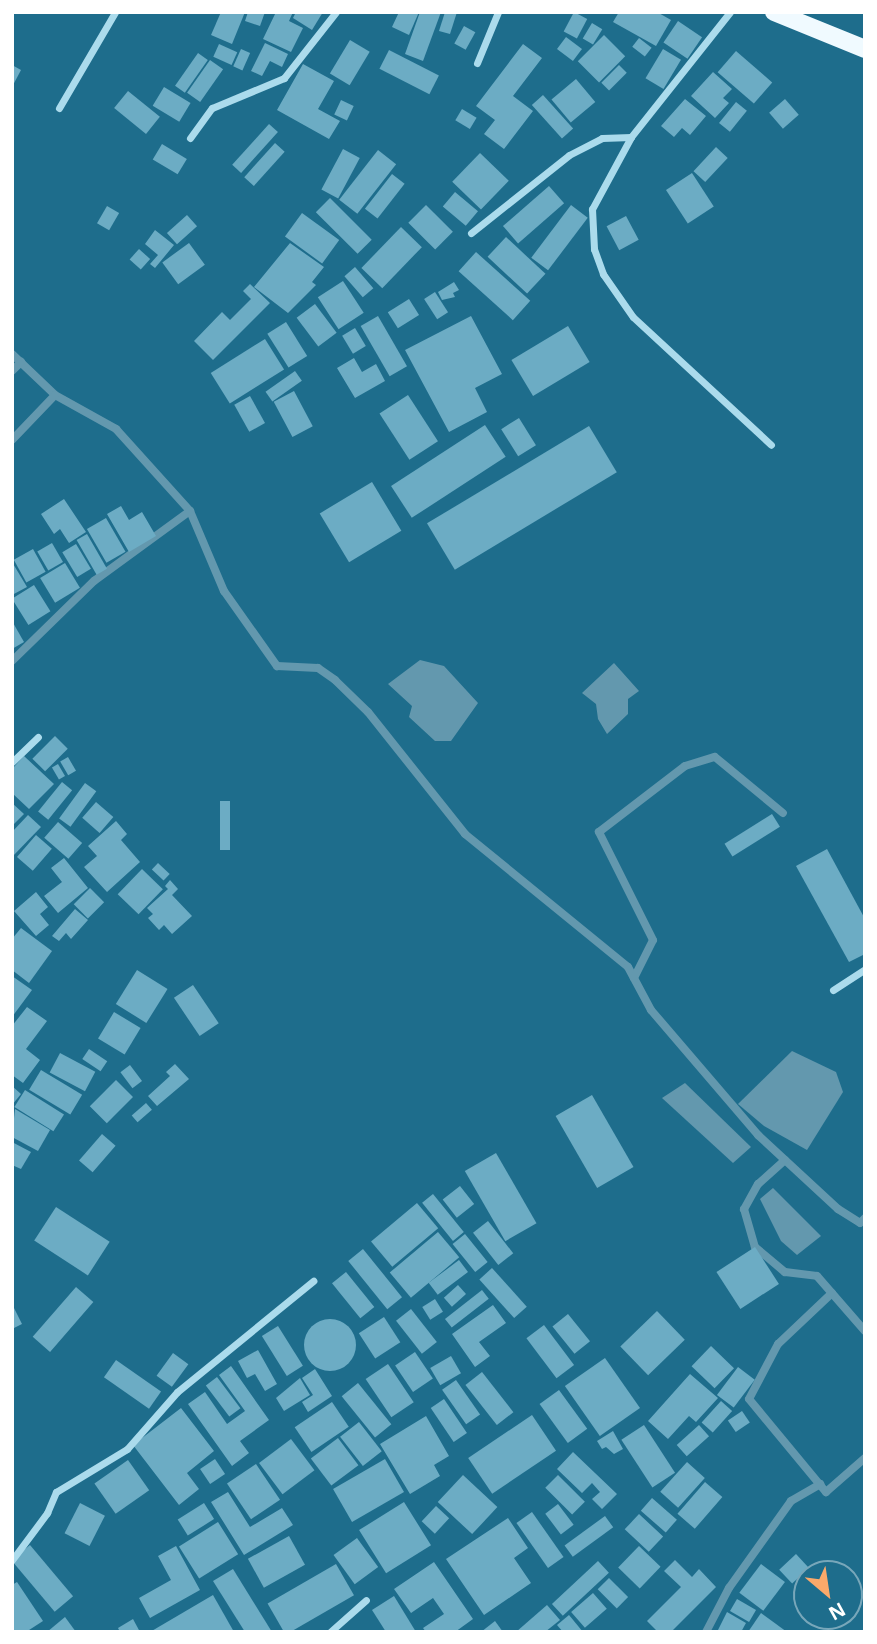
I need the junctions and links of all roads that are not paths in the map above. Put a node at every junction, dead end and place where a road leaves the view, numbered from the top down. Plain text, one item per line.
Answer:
1 (115, 12) edge
2 (335, 12) edge
3 (498, 12) edge
4 (730, 12) edge
5 (774, 12) edge
6 (865, 49) edge
7 (477, 63) dead end
8 (59, 108) dead end
9 (631, 137) junction
10 (190, 138) dead end
11 (471, 233) dead end
12 (771, 445) dead end
13 (38, 737) dead end
14 (12, 762) edge
15 (865, 969) edge
16 (833, 990) dead end
17 (313, 1281) dead end
18 (12, 1560) edge
19 (366, 1600) dead end
20 (330, 1632) edge

1 - 8 street
2 - 10 street
3 - 7 street
4 - 9 street
5 - 6 main road
9 - 11 street
9 - 12 street
13 - 14 street
15 - 16 street
17 - 18 street
19 - 20 street

